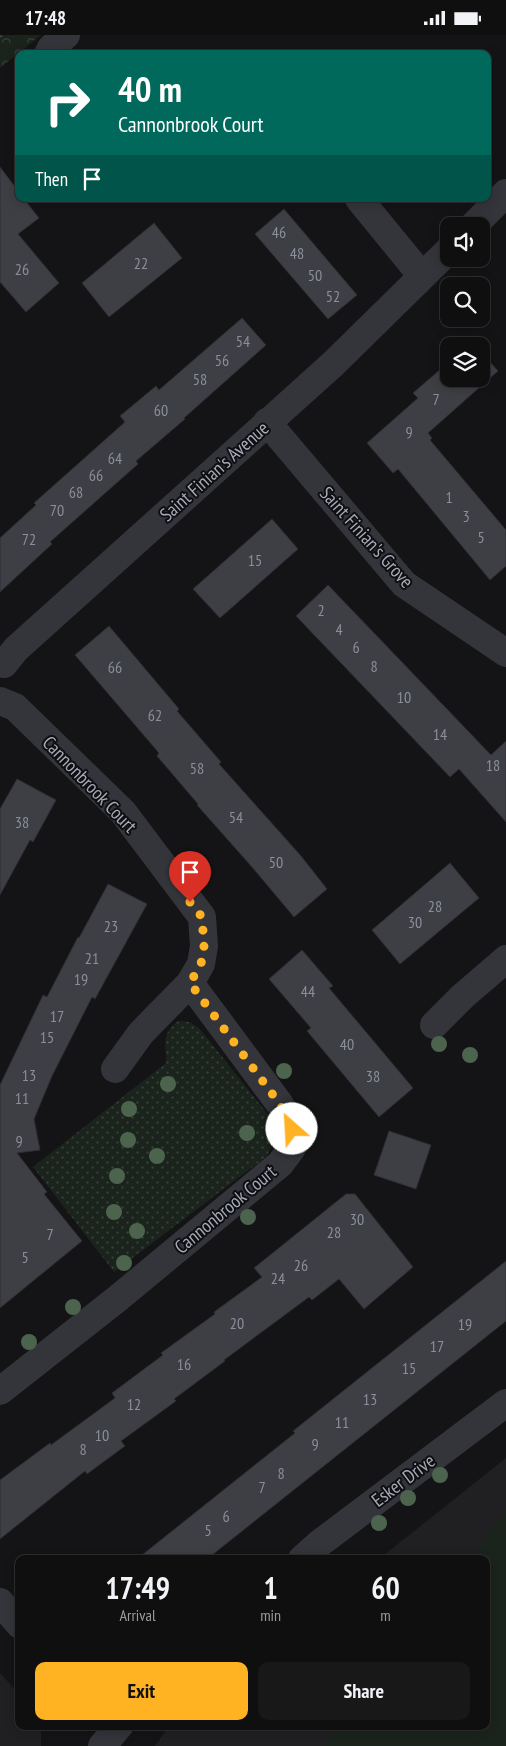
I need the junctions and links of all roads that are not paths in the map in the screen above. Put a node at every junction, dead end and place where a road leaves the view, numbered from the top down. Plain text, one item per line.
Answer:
1 (66, 35) edge
2 (50, 50) edge
3 (506, 193) edge
4 (361, 202) edge
5 (481, 217) edge
6 (440, 259) edge
7 (422, 276) junction
8 (267, 422) junction
9 (506, 653) edge
10 (4, 664) dead end
11 (0, 701) edge
12 (506, 959) edge
13 (190, 983) junction
14 (434, 1025) dead end
15 (115, 1069) dead end
16 (0, 1391) edge
17 (506, 1403) edge
18 (306, 1555) edge
19 (0, 1602) edge
20 (15, 1619) edge

1 - 2 street
3 - 5 street
4 - 7 street
6 - 7 street, Saint Finian's Avenue
7 - 8 street, Saint Finian's Avenue
8 - 9 street, Saint Finian's Grove
8 - 10 street, Saint Finian's Avenue
11 - 13 street, Cannonbrook Court
12 - 14 street
13 - 15 street, Cannonbrook Court
13 - 16 street, Cannonbrook Court
17 - 18 street, Esker Drive
19 - 20 street

